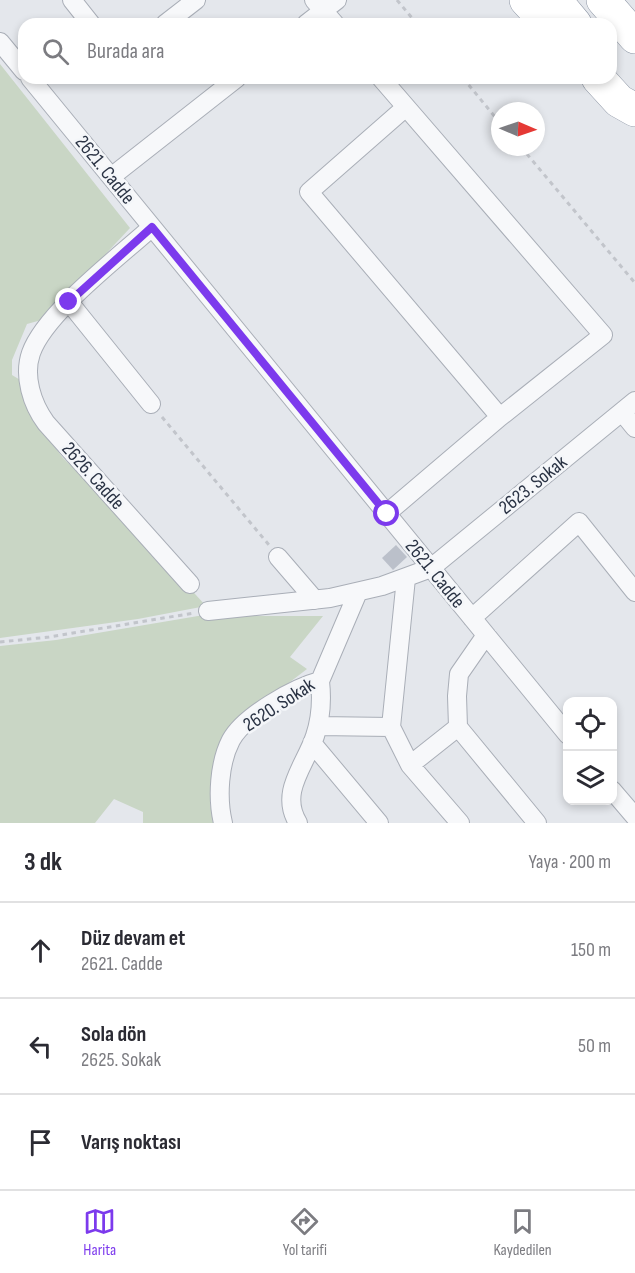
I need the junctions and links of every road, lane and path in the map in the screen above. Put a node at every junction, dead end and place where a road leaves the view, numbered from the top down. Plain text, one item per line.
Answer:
1 (72, 0) edge
2 (196, 0) edge
3 (397, 0) edge
4 (526, 0) edge
5 (555, 0) edge
6 (603, 0) edge
7 (626, 0) edge
8 (327, 9) edge
9 (635, 12) edge
10 (87, 18) edge
11 (173, 18) edge
12 (314, 18) edge
13 (412, 18) edge
14 (542, 18) edge
15 (570, 18) edge
16 (635, 37) edge
17 (0, 42) edge
18 (18, 64) edge
19 (617, 74) edge
20 (35, 84) edge
21 (229, 84) edge
22 (386, 84) edge
23 (468, 84) edge
24 (603, 84) edge
25 (635, 96) edge
26 (406, 107) junction
27 (635, 110) edge
28 (491, 112) edge
29 (528, 156) edge
30 (111, 177) junction
31 (152, 227) junction
32 (635, 283) edge
33 (69, 302) junction
34 (151, 404) joint
35 (629, 406) edge
36 (500, 417) junction
37 (635, 428) edge
38 (387, 514) junction
39 (278, 557) joint
40 (431, 568) junction
41 (406, 578) junction
42 (190, 584) dead end
43 (358, 592) junction
44 (635, 592) edge
45 (315, 600) junction
46 (208, 610) joint
47 (472, 618) junction
48 (486, 635) junction
49 (0, 642) edge
50 (320, 681) junction
51 (391, 727) junction
52 (458, 727) junction
53 (563, 730) edge
54 (315, 734) junction
55 (410, 765) junction
56 (617, 796) edge
57 (635, 817) edge
58 (223, 823) edge
59 (298, 823) edge
60 (379, 823) edge
61 (460, 823) edge
62 (537, 823) edge

1 - 10 street
2 - 11 street
3 - 13 path
4 - 14 highway
5 - 15 highway
6 - 16 highway
7 - 9 highway
8 - 12 street
17 - 18 street
19 - 25 highway
20 - 30 street, 2621. Cadde
21 - 30 street
22 - 26 street
23 - 28 path
24 - 27 highway
26 - 36 street
26 - 36 street
29 - 32 path
30 - 31 street, 2621. Cadde
31 - 33 street
31 - 38 street, 2621. Cadde
33 - 34 street
33 - 42 street, 2626. Cadde
34 - 39 path
35 - 37 street
35 - 40 street, 2623. Sokak
36 - 38 street
38 - 40 street, 2621. Cadde
39 - 45 street
40 - 41 street
40 - 47 street, 2621. Cadde
41 - 43 street
41 - 51 street
43 - 45 street
43 - 50 street, 2620. Sokak
44 - 47 street
45 - 46 street
46 - 49 path
47 - 48 street, 2621. Cadde
48 - 52 street
48 - 53 street, 2621. Cadde
50 - 54 street
50 - 58 street, 2620. Sokak
51 - 54 street
51 - 55 street
52 - 55 street
52 - 62 street
54 - 59 street
54 - 60 street
55 - 61 street
56 - 57 street

